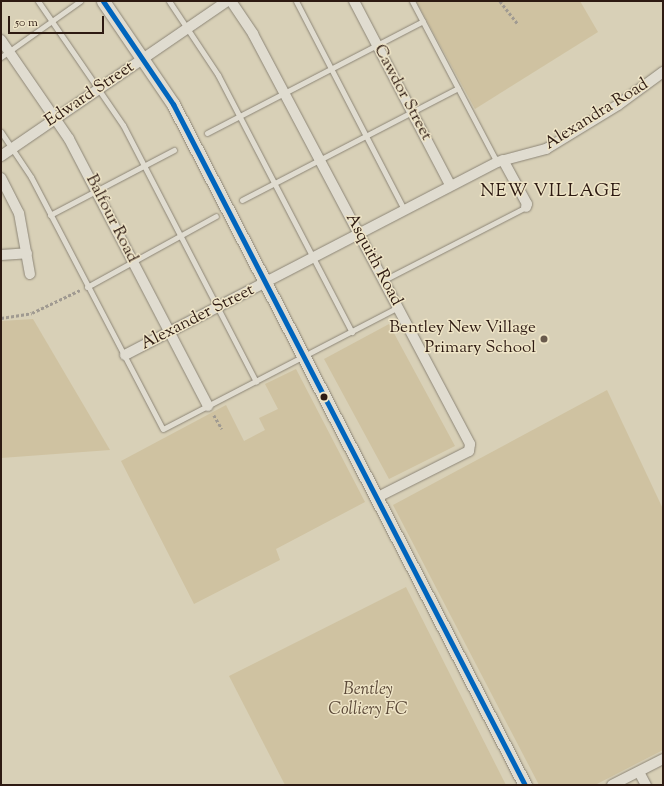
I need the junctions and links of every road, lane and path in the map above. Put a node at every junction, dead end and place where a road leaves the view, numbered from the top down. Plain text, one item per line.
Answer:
1 (38, 1) edge
2 (80, 1) edge
3 (103, 1) edge
4 (169, 1) edge
5 (227, 1) edge
6 (231, 1) edge
7 (296, 1) edge
8 (354, 1) edge
9 (412, 1) edge
10 (500, 1) edge
11 (52, 21) junction
12 (423, 21) junction
13 (518, 24) dead end
14 (188, 28) junction
15 (1, 40) edge
16 (377, 45) junction
17 (5, 54) edge
18 (143, 59) junction
19 (332, 69) junction
20 (663, 72) edge
21 (458, 88) junction
22 (99, 89) junction
23 (284, 94) junction
24 (412, 112) junction
25 (239, 116) junction
26 (55, 119) junction
27 (1, 132) edge
28 (207, 133) dead end
29 (367, 136) junction
30 (12, 148) junction
31 (174, 150) dead end
32 (1, 156) edge
33 (320, 160) junction
34 (502, 160) junction
35 (143, 166) junction
36 (1, 178) edge
37 (275, 184) junction
38 (450, 185) junction
39 (96, 190) junction
40 (242, 200) dead end
41 (526, 207) joint
42 (404, 209) junction
43 (50, 215) junction
44 (216, 216) dead end
45 (358, 233) junction
46 (179, 234) junction
47 (27, 253) junction
48 (1, 255) edge
49 (313, 257) junction
50 (133, 263) junction
51 (30, 274) dead end
52 (384, 280) junction
53 (264, 284) junction
54 (87, 286) junction
55 (217, 307) junction
56 (398, 307) junction
57 (1, 318) edge
58 (169, 332) junction
59 (352, 332) junction
60 (125, 355) junction
61 (302, 358) junction
62 (256, 382) junction
63 (208, 406) junction
64 (222, 429) dead end
65 (376, 498) junction
66 (663, 759) edge
67 (639, 772) junction
68 (525, 785) edge
69 (612, 785) edge
70 (646, 785) edge

1 - 11 lane
2 - 11 lane
3 - 18 street
4 - 14 lane
5 - 14 street, Edward Street
6 - 23 street, Asquith Road
7 - 19 lane
8 - 16 street, Cawdor Street
9 - 12 lane
10 - 13 path
11 - 17 lane
11 - 22 lane
12 - 16 lane
12 - 21 lane
14 - 18 street, Edward Street
14 - 25 lane
15 - 17 street, Balfour Road
16 - 19 lane
16 - 24 street, Cawdor Street
17 - 26 street, Balfour Road
18 - 22 street, Edward Street
18 - 53 street
19 - 23 lane
19 - 29 lane
20 - 34 street, Alexandra Road
21 - 24 lane
21 - 34 lane
22 - 26 street, Edward Street
22 - 35 lane
23 - 25 lane
23 - 33 street, Asquith Road
24 - 29 lane
24 - 38 street, Cawdor Street
25 - 28 lane
25 - 37 lane
26 - 30 street, Edward Street
26 - 39 street, Balfour Road
27 - 30 lane
29 - 33 lane
29 - 42 lane
30 - 32 street, Edward Street
30 - 43 lane
31 - 35 lane
33 - 37 lane
33 - 45 street, Asquith Road
34 - 38 street, Alexander Street
34 - 41 street
35 - 39 lane
35 - 46 lane
36 - 47 street
37 - 40 lane
37 - 49 lane
38 - 42 street, Alexander Street
39 - 43 lane
39 - 50 street, Balfour Road
41 - 52 lane
42 - 45 street, Alexander Street
43 - 54 lane
44 - 46 lane
45 - 49 street, Alexander Street
45 - 52 street, Asquith Road
46 - 50 lane
46 - 55 lane
47 - 48 street
47 - 51 street
49 - 53 street, Alexander Street
49 - 59 lane
50 - 54 lane
50 - 58 street, Balfour Road
52 - 56 street, Asquith Road
53 - 55 street, Alexander Street
53 - 61 street
54 - 57 path
54 - 60 lane
55 - 58 street, Alexander Street
55 - 62 lane
56 - 59 lane
56 - 65 street, Asquith Road
58 - 60 street, Alexander Street
58 - 63 street, Balfour Road
59 - 61 lane
60 - 63 lane
61 - 62 lane
61 - 65 street
62 - 63 lane
63 - 64 path
65 - 68 street
66 - 67 street
67 - 69 street
67 - 70 street

